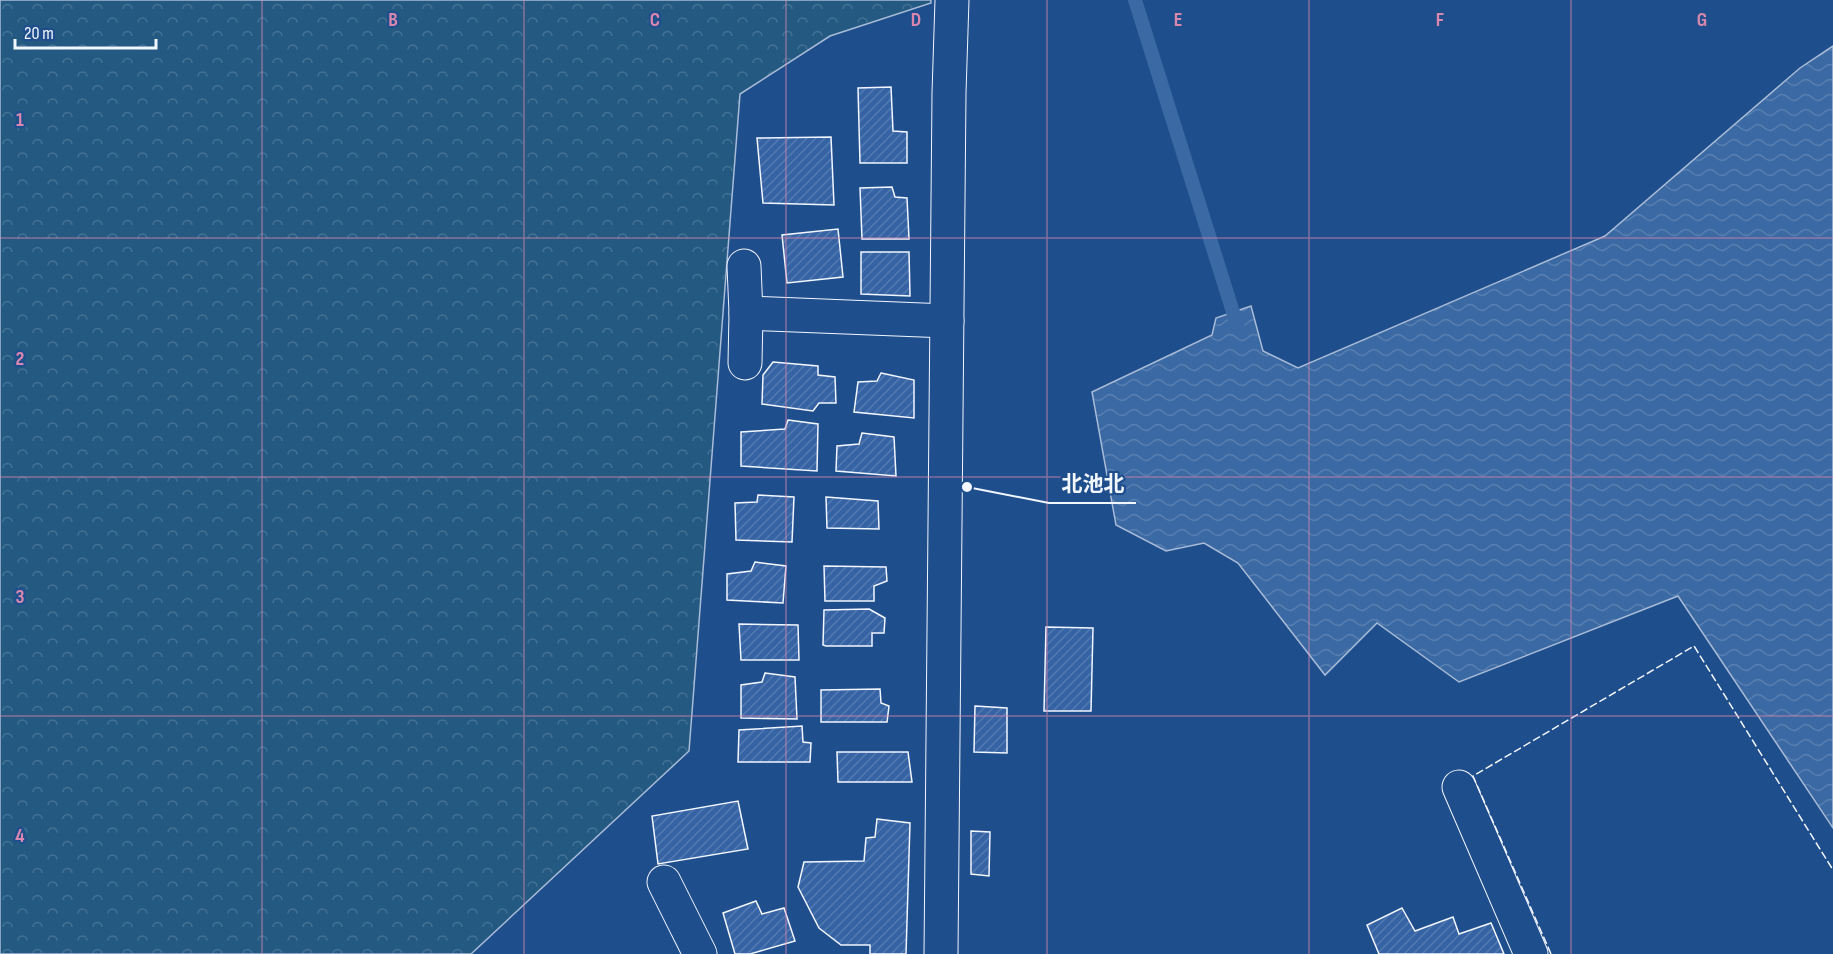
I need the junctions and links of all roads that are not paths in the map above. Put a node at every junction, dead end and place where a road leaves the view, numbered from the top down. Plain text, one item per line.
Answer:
1 (952, 0) edge
2 (744, 266) dead end
3 (746, 313) junction
4 (947, 321) junction
5 (745, 363) dead end
6 (1458, 787) dead end
7 (664, 882) dead end
8 (700, 954) edge
9 (941, 954) edge
10 (1531, 954) edge

1 - 4 street
2 - 3 street
3 - 4 street
3 - 5 street
4 - 9 street
6 - 10 street
7 - 8 street

